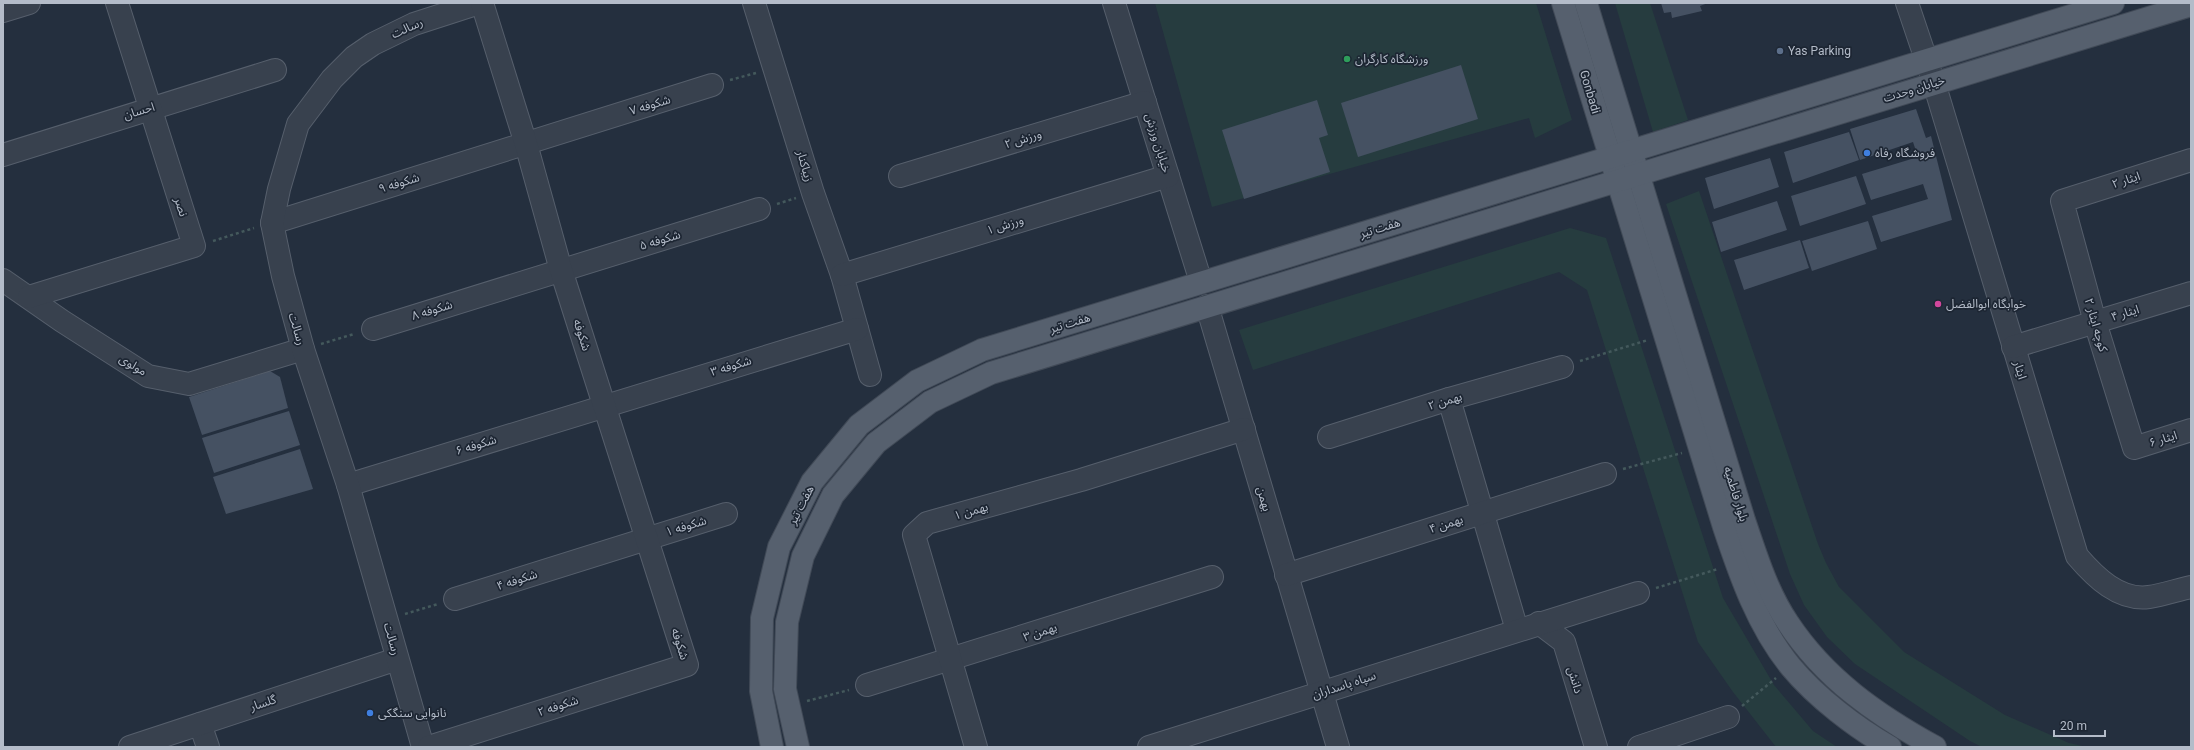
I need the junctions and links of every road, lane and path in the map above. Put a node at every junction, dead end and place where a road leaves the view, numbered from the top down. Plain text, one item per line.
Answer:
1 (29, 3) edge
2 (117, 3) edge
3 (480, 3) edge
4 (754, 3) edge
5 (1114, 3) edge
6 (1563, 3) edge
7 (1586, 3) edge
8 (1907, 3) edge
9 (2112, 3) edge
10 (2191, 4) edge
11 (3, 11) edge
12 (1926, 60) junction
13 (775, 67) junction
14 (275, 70) dead end
15 (1934, 83) junction
16 (712, 85) joint
17 (1146, 102) junction
18 (149, 108) junction
19 (526, 144) junction
20 (1631, 151) junction
21 (3, 155) edge
22 (1610, 157) junction
23 (2191, 160) edge
24 (1638, 174) junction
25 (900, 176) dead end
26 (1168, 176) junction
27 (1617, 180) junction
28 (813, 193) junction
29 (2062, 201) joint
30 (759, 209) joint
31 (272, 223) junction
32 (194, 246) junction
33 (561, 270) junction
34 (842, 275) junction
35 (3, 280) edge
36 (1201, 282) junction
37 (2191, 294) edge
38 (29, 297) junction
39 (1207, 306) junction
40 (2095, 322) junction
41 (373, 329) joint
42 (857, 329) junction
43 (1665, 335) junction
44 (2013, 347) junction
45 (303, 349) junction
46 (1562, 367) joint
47 (870, 375) dead end
48 (1449, 399) junction
49 (605, 406) junction
50 (1244, 429) junction
51 (2191, 430) edge
52 (1330, 437) dead end
53 (1700, 448) junction
54 (2134, 448) joint
55 (1606, 474) joint
56 (348, 485) junction
57 (1482, 512) junction
58 (726, 514) dead end
59 (646, 538) junction
60 (1736, 563) junction
61 (1286, 575) junction
62 (1212, 577) dead end
63 (2191, 587) edge
64 (1638, 593) joint
65 (455, 599) joint
66 (387, 619) junction
67 (1539, 623) junction
68 (1517, 630) junction
69 (397, 659) junction
70 (951, 660) junction
71 (687, 665) joint
72 (1790, 666) junction
73 (867, 685) joint
74 (1321, 692) junction
75 (789, 706) junction
76 (1728, 717) joint
77 (200, 724) junction
78 (130, 747) edge
79 (208, 747) edge
80 (423, 747) edge
81 (429, 747) edge
82 (772, 747) edge
83 (798, 747) edge
84 (976, 747) edge
85 (1149, 747) edge
86 (1338, 747) edge
87 (1596, 747) edge
88 (1639, 747) edge
89 (1890, 747) edge
90 (1935, 747) edge

1 - 11 street
2 - 18 street, نصر
3 - 19 street, شکوفه
3 - 31 street, رسالت
4 - 13 street, زیباکنار
5 - 17 street, خیابان ورزش
6 - 22 main road, Gonbadi
7 - 20 main road, Gonbadi
8 - 12 street, ایثار
9 - 12 main road, خیابان وحدت
10 - 15 main road, خیابان وحدت
12 - 15 street, ایثار
12 - 20 main road, خیابان وحدت
13 - 16 path
13 - 28 street, زیباکنار
14 - 18 street, احسان
15 - 24 main road, خیابان وحدت
15 - 44 street, ایثار
16 - 19 street, شکوفه ۷
17 - 25 street, ورزش ۲
17 - 26 street, خیابان ورزش
18 - 21 street, احسان
18 - 32 street, نصر
19 - 31 street, شکوفه ۹
19 - 33 street, شکوفه
20 - 22 main road, هفت تیر
20 - 24 main road, Gonbadi
22 - 27 main road, Gonbadi
22 - 36 main road, هفت تیر
23 - 29 street, ایثار ۲
24 - 27 main road, هفت تیر
24 - 90 main road, بلوار فاطمیه
26 - 34 street, ورزش ۱
26 - 36 street, خیابان ورزش
27 - 39 main road, هفت تیر
27 - 43 main road, بلوار فاطمیه
28 - 30 path
28 - 34 street, زیباکنار
29 - 40 street, کوچه ایثار ۲
30 - 33 street, شکوفه ۵
31 - 32 path
31 - 45 street, رسالت
32 - 38 street
33 - 41 street, شکوفه ۸
33 - 49 street, شکوفه
34 - 42 street, زیباکنار
35 - 38 street, مولوی
36 - 82 main road, هفت تیر
37 - 40 street, ایثار ۴
38 - 45 street, مولوی
39 - 50 street, بهمن
39 - 75 main road, هفت تیر
40 - 44 street, ایثار ۴
40 - 54 street, کوچه ایثار ۲
41 - 45 path
42 - 47 street, زیباکنار
42 - 49 street, شکوفه ۳
43 - 46 path
43 - 53 main road, بلوار فاطمیه
44 - 63 street, ایثار
45 - 56 street, رسالت
46 - 48 street, بهمن ۲
48 - 52 street, بهمن ۲
48 - 57 street
49 - 56 street, شکوفه ۶
49 - 59 street, شکوفه
50 - 61 street, بهمن
50 - 70 street, بهمن ۱
51 - 54 street, ایثار ۶
53 - 55 path
53 - 60 main road, بلوار فاطمیه
55 - 57 street, بهمن ۴
56 - 66 street, رسالت
57 - 61 street, بهمن ۴
57 - 68 street
58 - 59 street, شکوفه ۱
59 - 65 street, شکوفه ۴
59 - 71 street, شکوفه
60 - 64 path
60 - 72 main road, بلوار فاطمیه
61 - 74 street, بهمن
62 - 70 street, بهمن ۳
64 - 67 street, سپاه پاسداران
65 - 66 path
66 - 69 street, رسالت
67 - 68 street, سپاه پاسداران
67 - 87 street, دانش
68 - 74 street, سپاه پاسداران
69 - 77 street, گلسار
69 - 80 street, رسالت
70 - 73 street, بهمن ۳
70 - 84 street, بهمن ۱
71 - 81 street, شکوفه ۲
72 - 76 path
72 - 89 main road, بلوار فاطمیه
73 - 75 path
74 - 85 street, سپاه پاسداران
74 - 86 street, بهمن
75 - 83 main road, هفت تیر
76 - 88 street
77 - 78 street, گلسار
77 - 79 street

